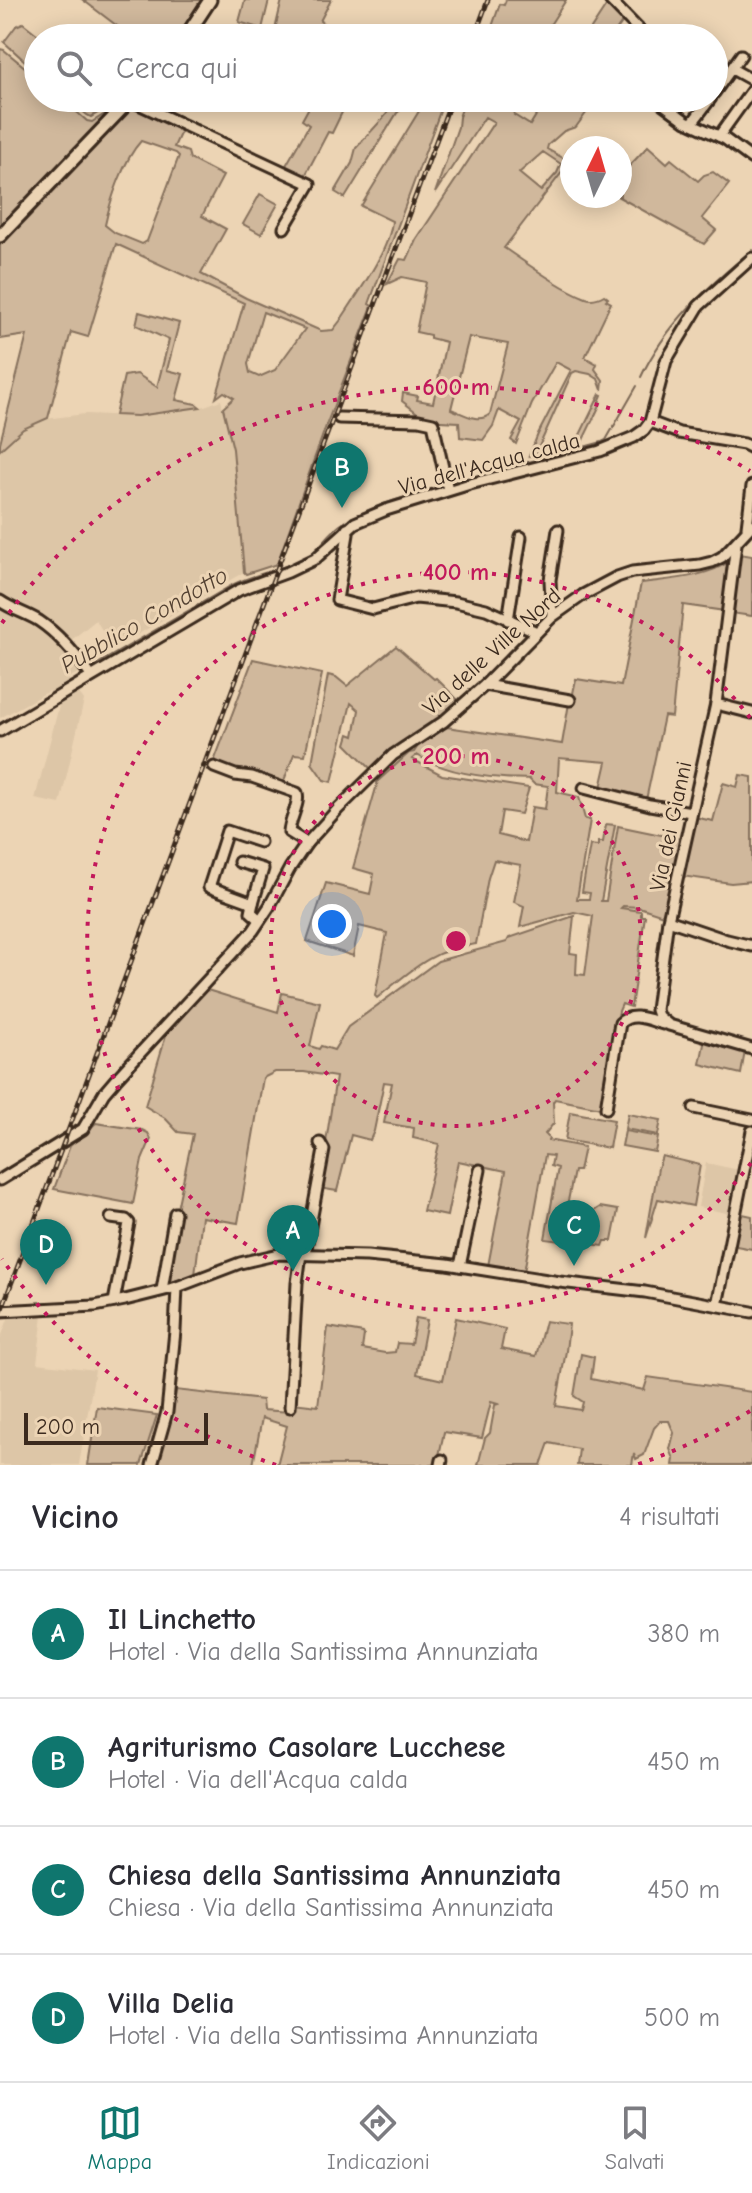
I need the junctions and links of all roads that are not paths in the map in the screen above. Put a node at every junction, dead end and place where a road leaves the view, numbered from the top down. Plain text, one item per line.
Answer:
1 (210, 0) edge
2 (610, 0) edge
3 (196, 24) edge
4 (633, 24) edge
5 (741, 55) dead end
6 (732, 69) junction
7 (728, 74) edge
8 (752, 80) edge
9 (752, 90) edge
10 (119, 112) edge
11 (158, 112) edge
12 (675, 112) edge
13 (700, 112) edge
14 (692, 123) junction
15 (719, 136) junction
16 (752, 159) edge
17 (284, 228) dead end
18 (0, 236) edge
19 (752, 258) edge
20 (339, 418) dead end
21 (650, 422) junction
22 (752, 448) edge
23 (446, 485) junction
24 (752, 486) edge
25 (750, 526) edge
26 (347, 529) junction
27 (558, 530) dead end
28 (521, 537) dead end
29 (736, 544) junction
30 (0, 601) edge
31 (552, 617) junction
32 (508, 620) junction
33 (537, 632) junction
34 (88, 672) junction
35 (485, 685) junction
36 (570, 700) dead end
37 (716, 704) junction
38 (752, 713) edge
39 (0, 731) edge
40 (214, 767) dead end
41 (584, 788) dead end
42 (691, 812) junction
43 (260, 842) dead end
44 (307, 843) junction
45 (239, 862) dead end
46 (253, 903) junction
47 (260, 920) junction
48 (668, 920) junction
49 (752, 946) edge
50 (669, 1025) junction
51 (752, 1049) edge
52 (606, 1108) dead end
53 (694, 1108) dead end
54 (752, 1120) edge
55 (752, 1131) edge
56 (320, 1143) dead end
57 (480, 1170) dead end
58 (0, 1180) edge
59 (175, 1213) dead end
60 (111, 1218) dead end
61 (133, 1224) dead end
62 (303, 1254) junction
63 (460, 1266) junction
64 (177, 1287) junction
65 (162, 1290) junction
66 (116, 1302) junction
67 (717, 1305) junction
68 (0, 1311) edge
69 (752, 1312) edge
70 (290, 1407) dead end
71 (152, 1465) edge

1 - 3 main road
2 - 4 street
5 - 6 street
6 - 7 street
6 - 8 street
9 - 15 street
10 - 18 main road
11 - 17 street
12 - 14 street
13 - 14 street
14 - 15 street
15 - 16 street
19 - 21 street
20 - 23 street
21 - 22 street
21 - 23 street, Via dell'Acqua calda
23 - 26 street, Via dell'Acqua calda
24 - 25 street
25 - 29 street, Via delle Ville Nord
26 - 32 street
26 - 34 street, Via dell'Acqua calda
27 - 31 street
28 - 32 street
29 - 31 street, Via delle Ville Nord
29 - 37 street, Via dei Gianni
30 - 34 street
31 - 33 street, Via delle Ville Nord
32 - 33 street
33 - 35 street, Via delle Ville Nord
34 - 39 street, Via dell'Acqua calda
35 - 36 street
35 - 44 street, Via delle Ville Nord
37 - 38 street
37 - 42 street, Via dei Gianni
40 - 44 street
41 - 42 street
42 - 48 street, Via dei Gianni
43 - 46 street
44 - 47 street, Via delle Ville Nord
45 - 46 street
46 - 47 street
47 - 58 street, Via delle Ville Nord
48 - 49 street
48 - 50 street, Via dei Gianni
50 - 51 street
50 - 52 street
53 - 54 street
55 - 67 street
56 - 62 street
57 - 63 street
59 - 65 street
60 - 66 street
61 - 66 street
62 - 63 street
62 - 64 street
62 - 70 street
63 - 67 street
64 - 65 street
64 - 71 street
65 - 66 street
66 - 68 street
67 - 69 street

